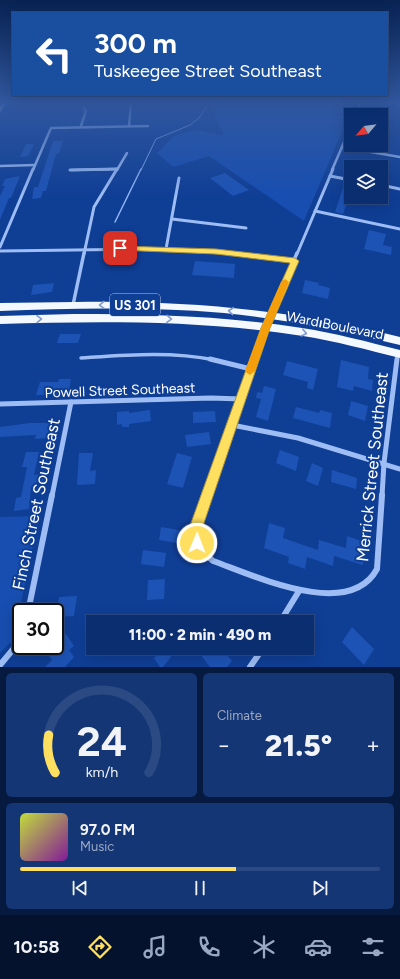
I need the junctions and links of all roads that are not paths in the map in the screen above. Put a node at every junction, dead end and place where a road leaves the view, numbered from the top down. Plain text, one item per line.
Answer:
1 (48, 134) edge
2 (344, 142) edge
3 (342, 147) junction
4 (127, 153) dead end
5 (400, 157) edge
6 (35, 165) junction
7 (0, 166) edge
8 (117, 169) junction
9 (70, 170) dead end
10 (330, 176) junction
11 (179, 178) dead end
12 (344, 179) edge
13 (388, 186) edge
14 (400, 189) edge
15 (315, 211) junction
16 (172, 219) junction
17 (246, 228) dead end
18 (400, 229) edge
19 (0, 247) edge
20 (166, 248) junction
21 (85, 249) junction
22 (0, 251) edge
23 (295, 261) junction
24 (73, 306) junction
25 (0, 307) edge
26 (270, 316) junction
27 (0, 320) edge
28 (265, 328) junction
29 (400, 341) edge
30 (399, 353) edge
31 (81, 358) dead end
32 (251, 369) junction
33 (241, 399) junction
34 (71, 402) junction
35 (0, 404) edge
36 (232, 425) junction
37 (384, 463) junction
38 (400, 469) edge
39 (299, 591) junction
40 (30, 603) edge
41 (284, 615) edge
42 (12, 651) edge
43 (258, 655) edge
44 (0, 665) edge
45 (250, 667) edge

1 - 6 street
2 - 3 street
3 - 5 street
3 - 10 street
4 - 8 street
6 - 7 street
6 - 19 street
8 - 9 street
8 - 21 street
10 - 12 street
10 - 15 street
11 - 16 street
13 - 14 street
15 - 18 street
15 - 23 street
16 - 17 street
16 - 20 street
20 - 21 street
20 - 23 street
21 - 22 street
21 - 24 street
23 - 26 street
24 - 25 highway, Ward Boulevard / US 301
26 -> 24 highway, Ward Boulevard / US 301
26 - 28 street
26 - 29 highway, Ward Boulevard / US 301
27 -> 28 highway, Ward Boulevard / US 301
28 -> 30 highway, Ward Boulevard / US 301
28 - 32 street
30 - 37 street, Merrick Street Southeast
31 - 32 street
32 - 33 street
33 - 34 street, Powell Street Southeast
33 - 36 street
34 - 35 street, Powell Street Southeast
34 - 40 street, Finch Street Southeast
36 - 37 street
36 - 39 street
37 - 38 street
37 - 39 street, Merrick Street Southeast
39 - 41 street
42 - 44 street
43 - 45 street

